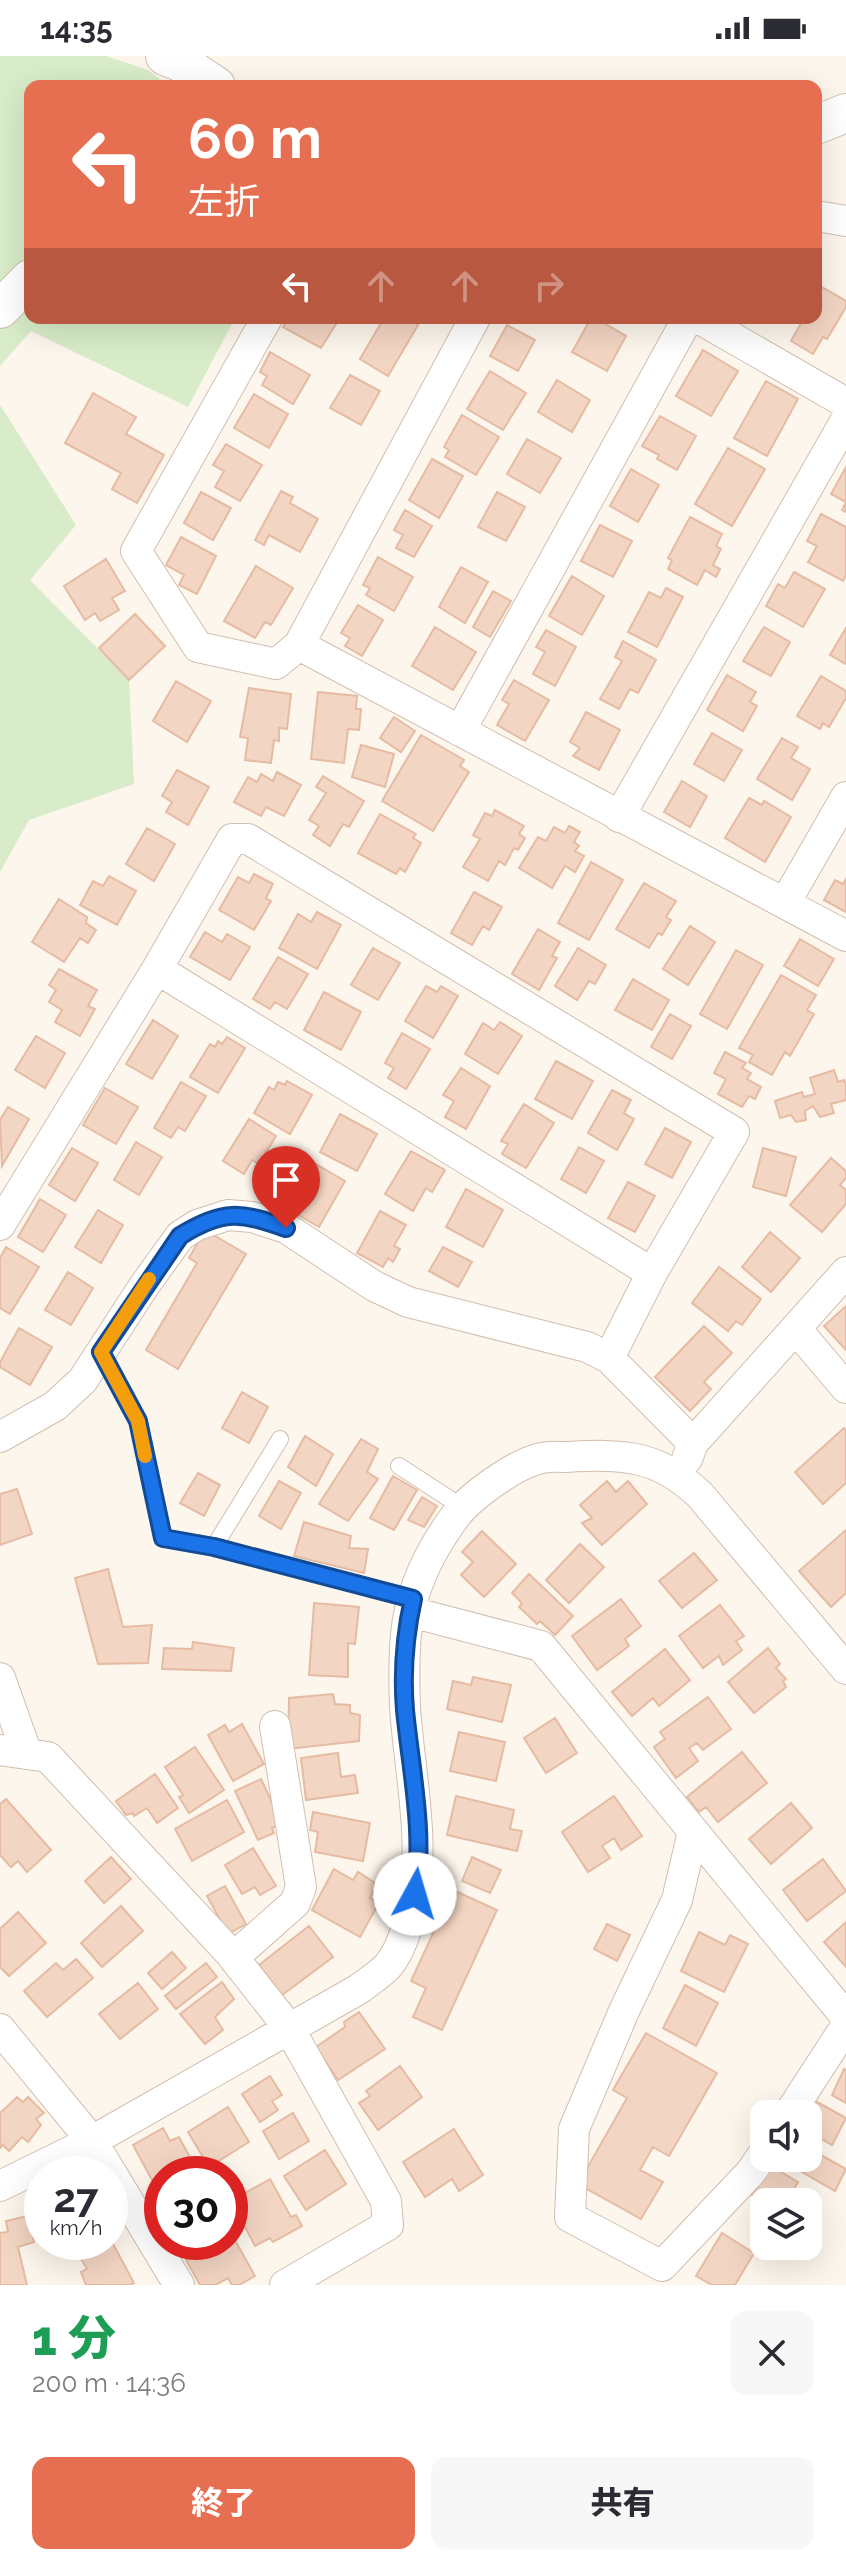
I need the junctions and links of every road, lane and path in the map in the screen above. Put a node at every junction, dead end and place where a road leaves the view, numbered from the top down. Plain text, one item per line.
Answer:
1 (165, 56) edge
2 (207, 80) edge
3 (846, 113) edge
4 (822, 123) edge
5 (822, 217) edge
6 (846, 221) edge
7 (24, 285) edge
8 (0, 309) edge
9 (264, 324) edge
10 (472, 324) edge
11 (685, 324) edge
12 (708, 324) edge
13 (846, 403) edge
14 (846, 420) edge
15 (299, 645) junction
16 (460, 731) junction
17 (846, 797) edge
18 (619, 817) junction
19 (785, 903) junction
20 (846, 936) edge
21 (157, 969) junction
22 (0, 1225) edge
23 (846, 1272) edge
24 (652, 1273) junction
25 (797, 1330) junction
26 (101, 1352) junction
27 (609, 1358) junction
28 (846, 1388) edge
29 (0, 1437) edge
30 (280, 1439) dead end
31 (693, 1443) junction
32 (399, 1466) dead end
33 (681, 1476) junction
34 (462, 1507) junction
35 (214, 1547) junction
36 (412, 1606) junction
37 (846, 1669) edge
38 (0, 1678) edge
39 (275, 1726) dead end
40 (13, 1752) edge
41 (693, 1832) junction
42 (234, 1957) junction
43 (846, 2017) edge
44 (846, 2026) edge
45 (289, 2028) junction
46 (0, 2029) edge
47 (798, 2100) edge
48 (92, 2141) junction
49 (751, 2172) edge
50 (0, 2186) edge
51 (166, 2281) edge
52 (285, 2285) edge

1 - 2 street
3 - 4 street
5 - 6 street
7 - 8 street
9 - 15 street
10 - 15 street
11 - 16 street
12 - 13 street
14 - 18 street
15 - 16 street
16 - 18 street
17 - 19 street
18 - 19 street
19 - 20 street
21 - 22 street
21 - 24 street
21 - 24 street
23 - 25 street
24 - 27 street
25 - 28 street
25 - 31 street
26 - 27 street
26 - 29 street
26 - 35 lane
27 - 31 street
30 - 35 lane
31 - 33 street
32 - 34 lane
33 - 34 street
33 - 37 street
34 - 36 street
35 - 36 lane
36 - 41 street
36 - 45 street
38 - 40 street
39 - 42 street
40 - 42 street
41 - 43 street
41 - 49 street
42 - 45 street
44 - 47 street
45 - 48 street
45 - 52 street
46 - 48 street
48 - 50 street
48 - 51 street

